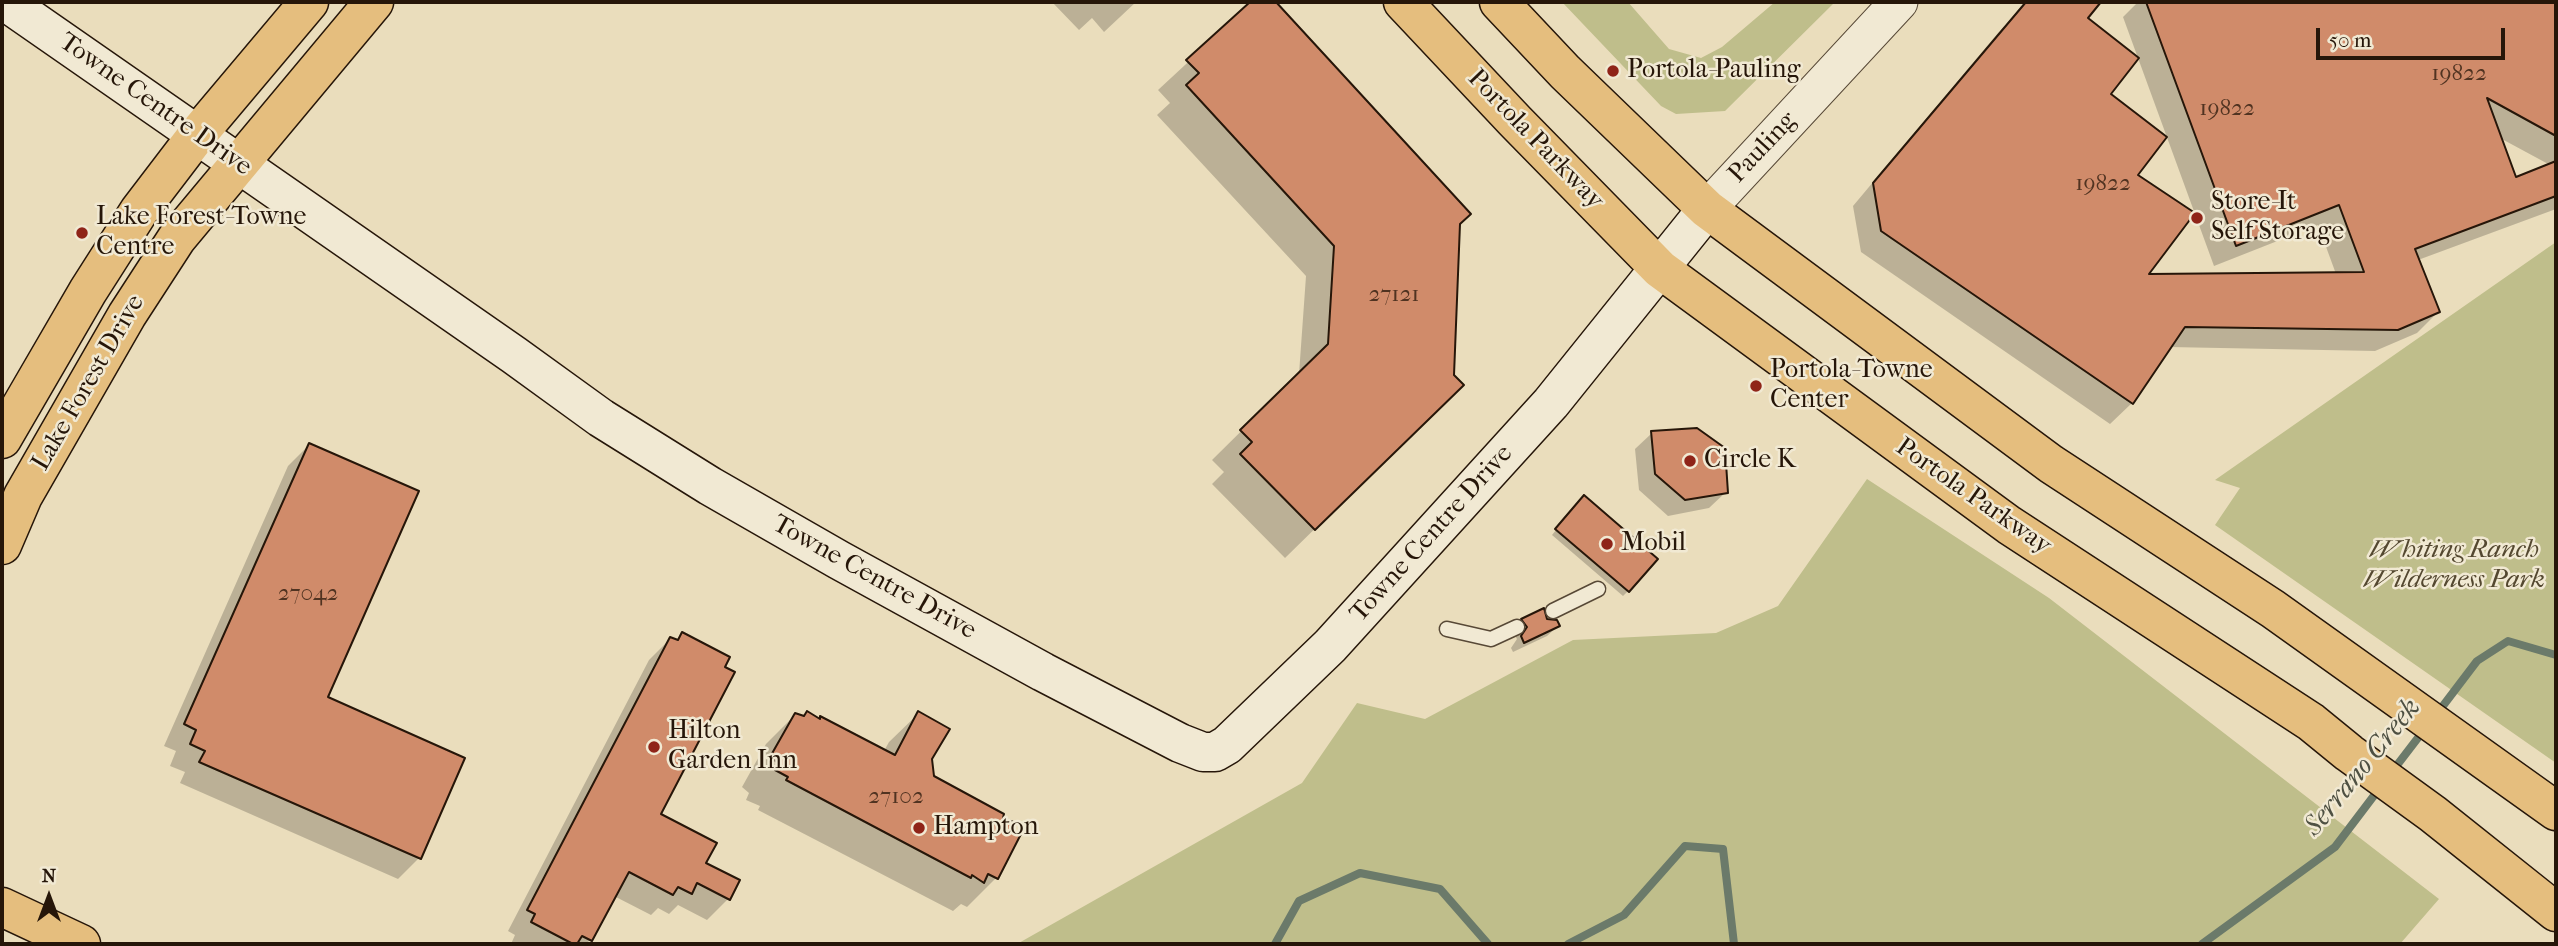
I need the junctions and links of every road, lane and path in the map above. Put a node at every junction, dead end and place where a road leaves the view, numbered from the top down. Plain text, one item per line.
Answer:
1 (6, 2) edge
2 (309, 2) edge
3 (374, 2) edge
4 (1403, 2) edge
5 (1499, 2) edge
6 (1899, 2) edge
7 (197, 135) junction
8 (238, 163) junction
9 (1707, 209) junction
10 (1660, 269) junction
11 (2, 439) edge
12 (2, 545) edge
13 (1598, 589) dead end
14 (1553, 611) dead end
15 (1517, 627) dead end
16 (1447, 629) dead end
17 (2556, 811) edge
18 (2, 907) edge
19 (2556, 912) edge
20 (81, 944) edge

1 - 7 main road, Towne Centre Drive
2 - 7 main road, Lake Forest Drive
3 - 8 main road, Lake Forest Drive
4 - 10 main road, Portola Parkway
5 - 9 main road
6 - 9 street, Pauling
7 - 8 main road, Towne Centre Drive
7 - 11 main road, Lake Forest Drive
8 - 10 main road, Towne Centre Drive
8 - 12 main road, Lake Forest Drive
9 - 10 main road, Pauling
9 - 17 main road
10 - 19 main road, Portola Parkway
13 - 14 lane
15 - 16 lane
18 - 20 main road

